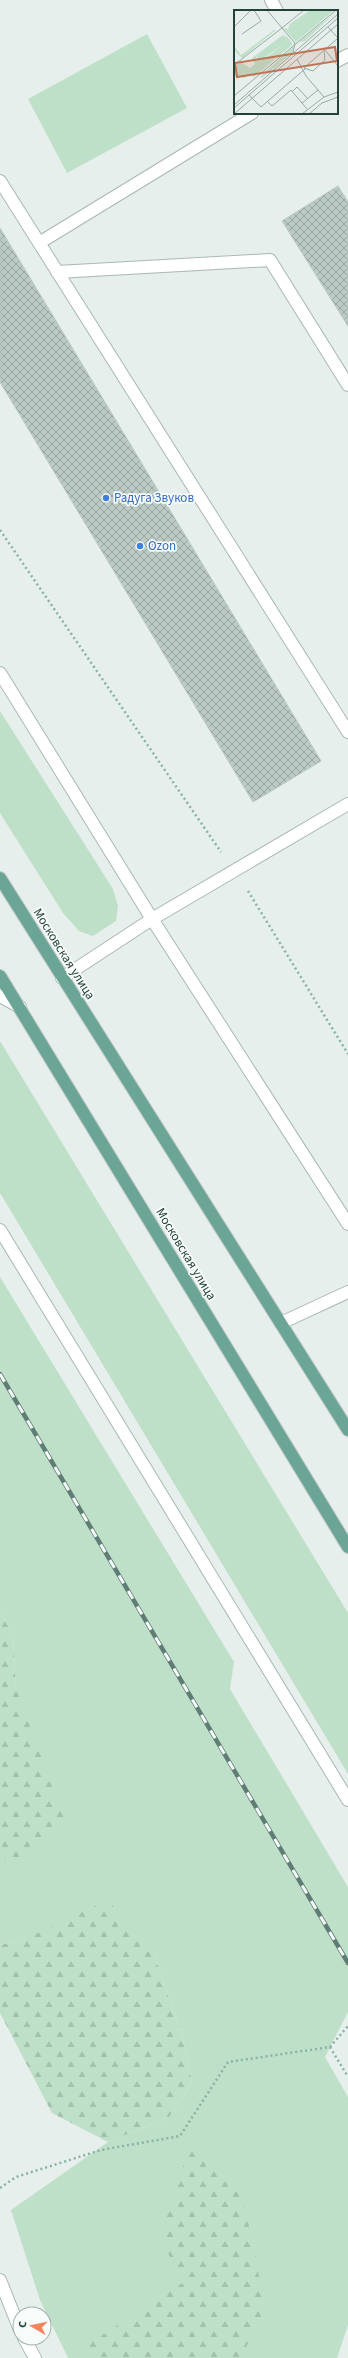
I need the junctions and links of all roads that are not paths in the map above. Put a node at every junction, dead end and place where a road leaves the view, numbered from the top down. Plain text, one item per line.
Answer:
1 (271, 0) edge
2 (276, 10) edge
3 (348, 55) edge
4 (338, 60) edge
5 (250, 114) edge
6 (0, 181) edge
7 (39, 243) junction
8 (57, 272) junction
9 (348, 385) edge
10 (0, 673) edge
11 (348, 732) edge
12 (348, 804) edge
13 (0, 878) edge
14 (152, 919) junction
15 (0, 976) edge
16 (62, 978) junction
17 (0, 996) edge
18 (20, 1008) junction
19 (348, 1224) edge
20 (0, 1230) edge
21 (348, 1292) edge
22 (281, 1324) junction
23 (348, 1430) edge
24 (348, 1547) edge
25 (348, 1800) edge
26 (0, 2280) edge
27 (12, 2310) edge
28 (28, 2346) edge
29 (35, 2358) edge

1 - 2 street
3 - 4 street
5 - 7 street
6 - 7 street
7 - 8 street
8 - 9 street
8 - 11 street
10 - 14 street
12 - 14 street
13 - 16 main road, Московская улица
14 - 16 street
14 - 19 street
15 - 18 main road, Московская улица
16 - 22 main road, Московская улица
17 - 18 street
18 - 24 main road, Московская улица
20 - 25 street
21 - 22 street
22 - 23 main road, Московская улица
26 - 27 street
28 - 29 street

